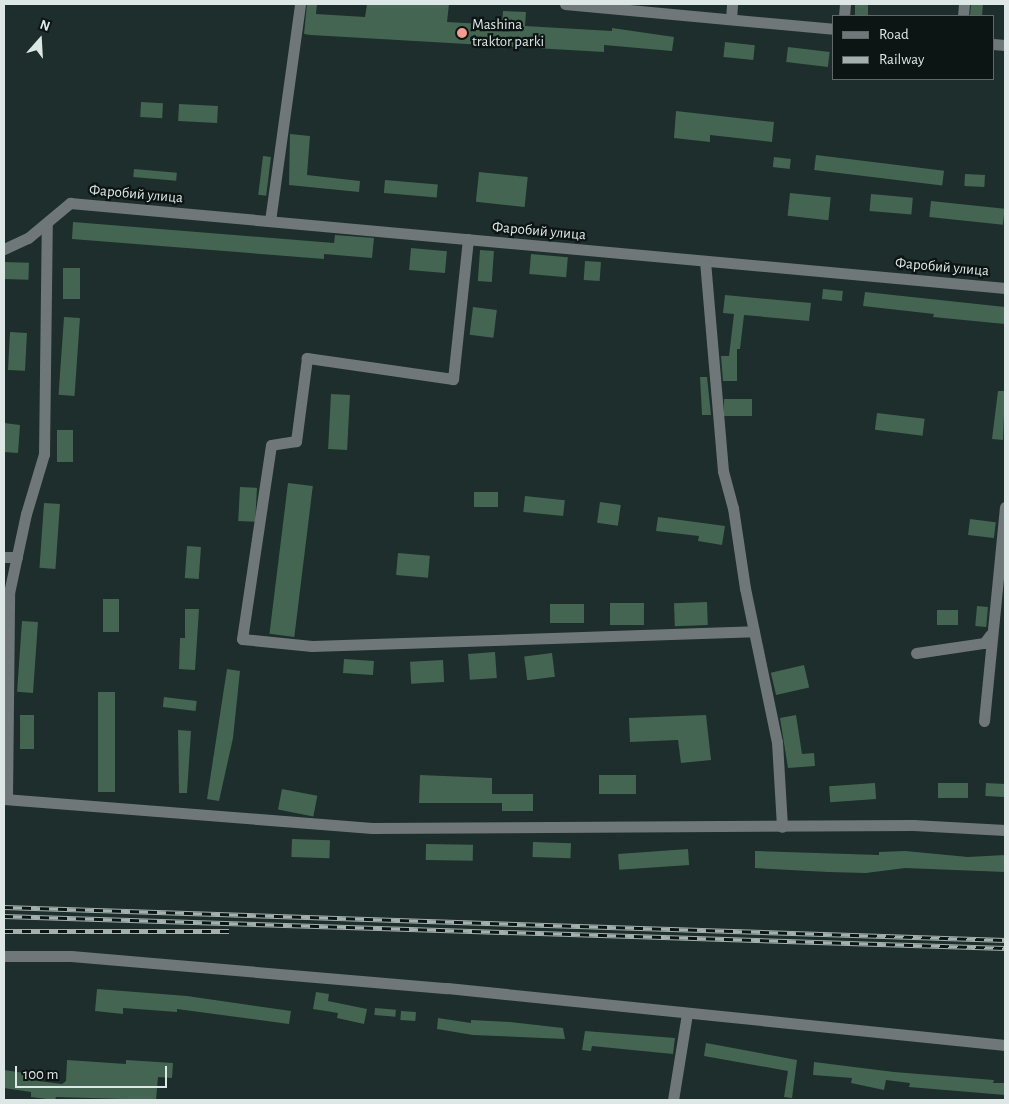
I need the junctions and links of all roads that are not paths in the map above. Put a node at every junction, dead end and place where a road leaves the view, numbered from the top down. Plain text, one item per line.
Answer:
1 (300, 4) edge
2 (565, 4) edge
3 (732, 4) edge
4 (620, 6) edge
5 (731, 19) junction
6 (832, 29) edge
7 (270, 221) junction
8 (47, 224) junction
9 (468, 239) junction
10 (4, 249) edge
11 (705, 261) junction
12 (1005, 288) edge
13 (1005, 515) edge
14 (4, 557) edge
15 (17, 558) junction
16 (754, 631) junction
17 (990, 636) junction
18 (916, 653) dead end
19 (984, 722) dead end
20 (5, 799) edge
21 (782, 827) junction
22 (1005, 830) edge
23 (4, 956) edge
24 (687, 1014) junction
25 (1005, 1046) edge
26 (673, 1100) edge

1 - 7 street
2 - 4 street
3 - 5 street
4 - 5 street
5 - 6 street
7 - 8 street, Фаробий улица
7 - 9 street, Фаробий улица
8 - 10 street
8 - 15 street
9 - 11 street, Фаробий улица
9 - 16 street
11 - 12 street, Фаробий улица
11 - 16 street
13 - 17 street
14 - 15 street
15 - 20 street
16 - 21 street
17 - 18 street
17 - 19 street
20 - 21 street
21 - 22 street
23 - 24 street
24 - 25 street
24 - 26 street

